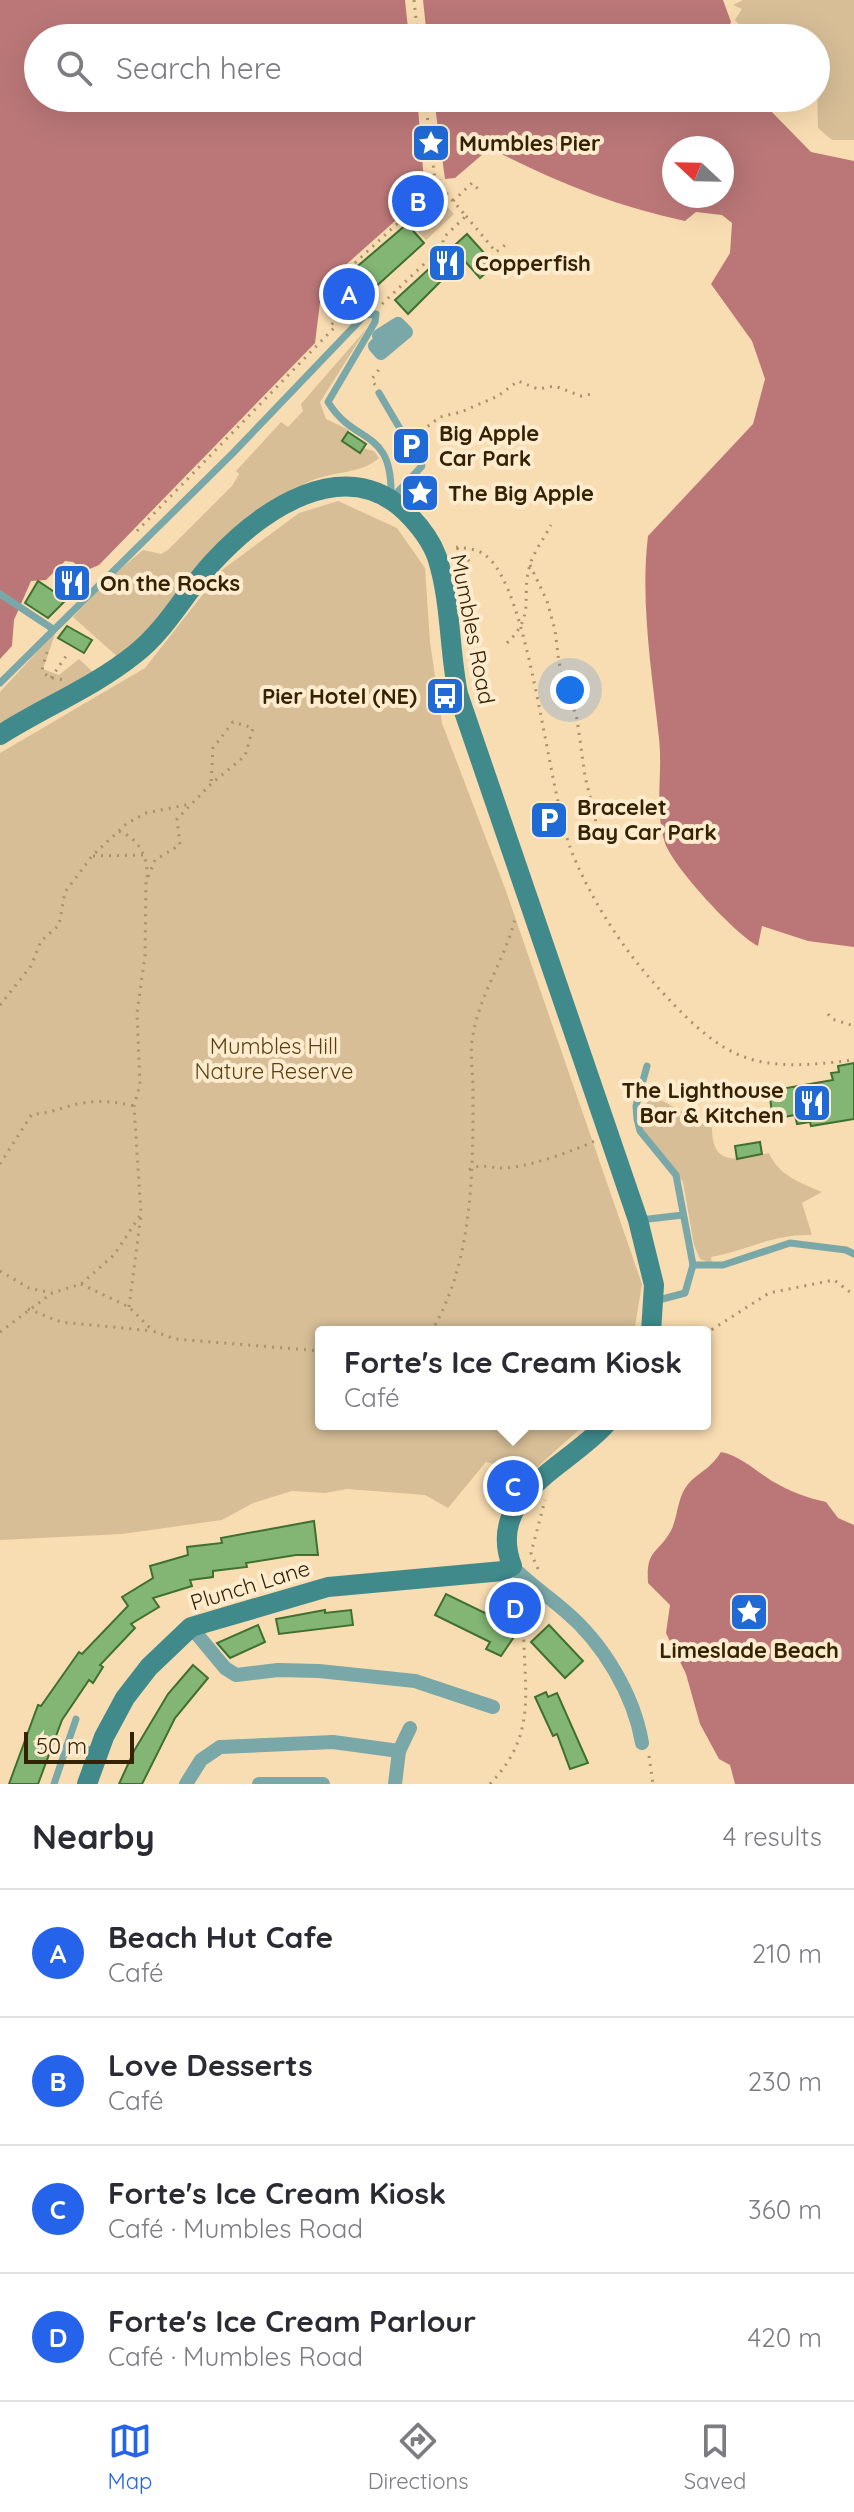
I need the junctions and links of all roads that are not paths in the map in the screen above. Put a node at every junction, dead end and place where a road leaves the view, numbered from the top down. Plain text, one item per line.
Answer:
1 (379, 393) dead end
2 (390, 499) junction
3 (0, 594) edge
4 (53, 629) junction
5 (0, 683) edge
6 (0, 735) edge
7 (647, 1066) dead end
8 (683, 1215) junction
9 (638, 1220) junction
10 (854, 1254) edge
11 (693, 1265) junction
12 (655, 1301) junction
13 (652, 1326) edge
14 (599, 1430) edge
15 (512, 1566) junction
16 (191, 1627) junction
17 (493, 1707) dead end
18 (76, 1719) dead end
19 (410, 1728) dead end
20 (642, 1743) road end
21 (67, 1745) junction
22 (399, 1751) junction
23 (97, 1752) junction
24 (54, 1784) edge
25 (87, 1784) edge
26 (186, 1784) edge
27 (259, 1784) edge
28 (323, 1784) edge
29 (395, 1784) edge

1 - 2 lane
2 - 4 lane
2 - 6 street, Mumbles Road
2 - 9 street, Mumbles Road
3 - 4 lane
4 - 5 lane
7 - 8 lane
8 - 9 lane
8 - 11 lane
9 - 12 street, Mumbles Road
10 - 11 lane
11 - 12 lane
12 - 13 street, Mumbles Road
14 - 15 street
15 - 16 street, Plunch Lane
15 - 20 street
16 - 17 street
16 - 23 street, Plunch Lane
18 - 21 lane
19 - 22 street
21 - 23 lane
21 - 24 lane
22 - 26 street
22 - 29 street
23 - 25 street, Plunch Lane
27 - 28 street

